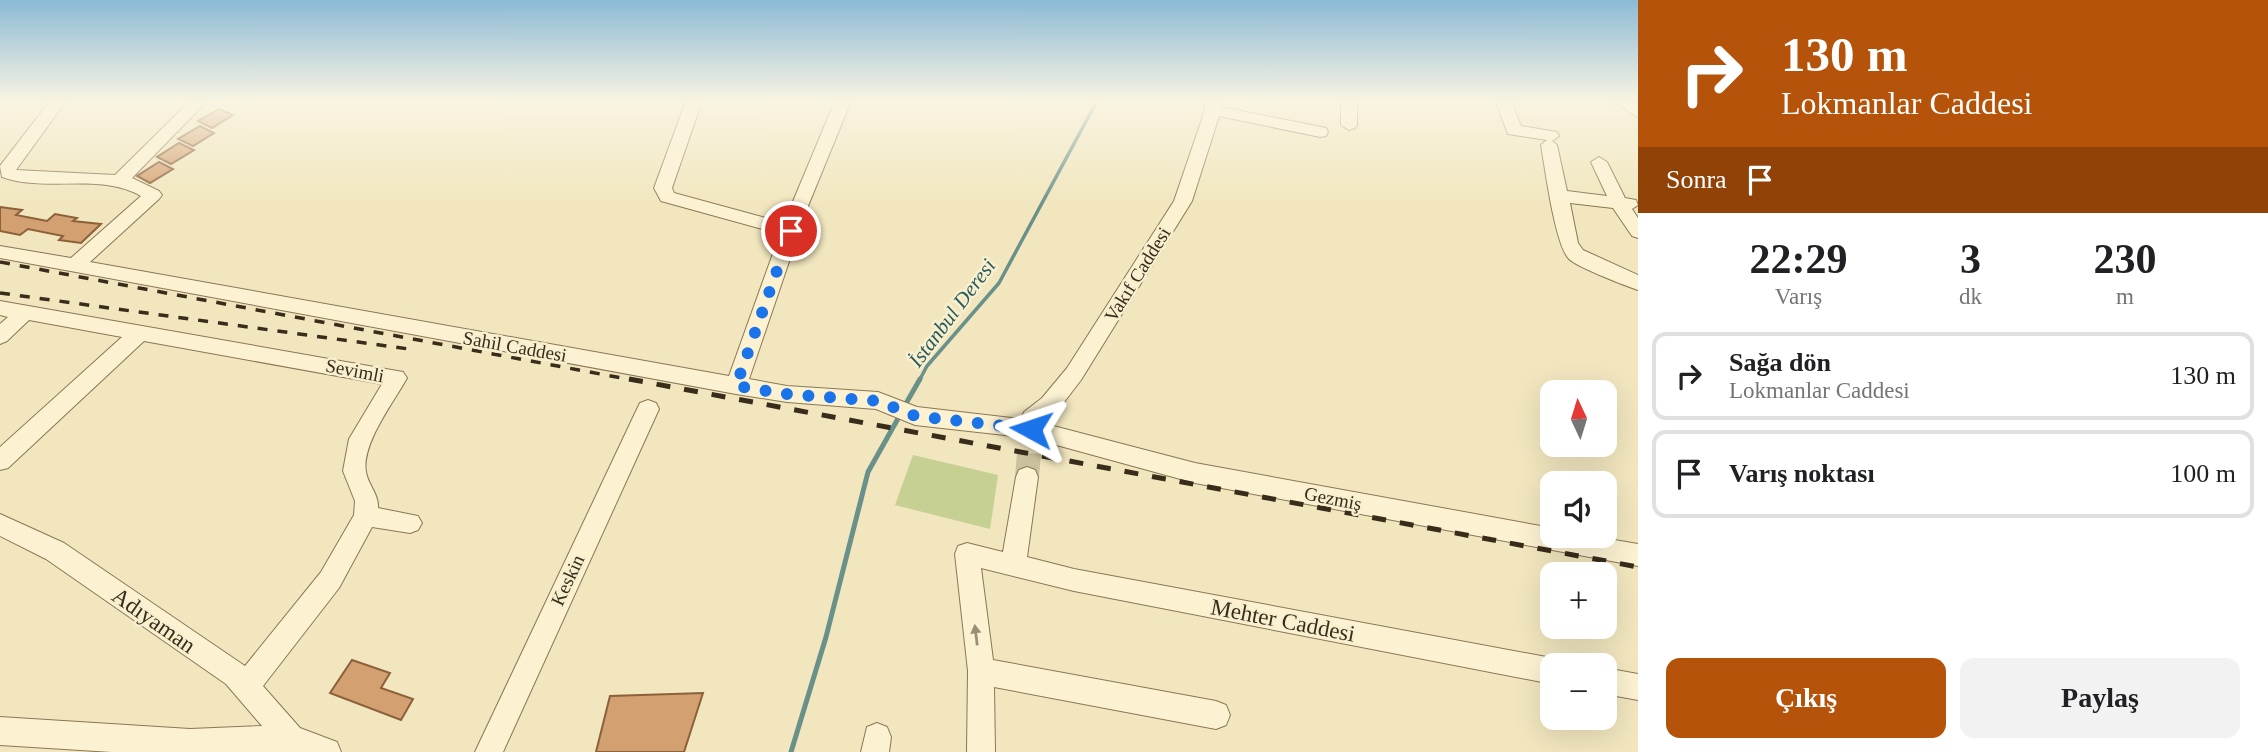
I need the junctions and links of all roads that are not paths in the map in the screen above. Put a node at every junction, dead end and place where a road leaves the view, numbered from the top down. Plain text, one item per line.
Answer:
1 (31, 136) edge
2 (164, 136) edge
3 (681, 136) edge
4 (828, 136) edge
5 (1203, 136) edge
6 (1534, 136) edge
7 (1599, 162) dead end
8 (119, 181) junction
9 (1559, 196) junction
10 (1619, 203) junction
11 (1638, 205) edge
12 (791, 231) junction
13 (1638, 232) edge
14 (0, 252) edge
15 (74, 266) junction
16 (1638, 283) edge
17 (0, 307) edge
18 (25, 312) junction
19 (141, 332) junction
20 (0, 336) edge
21 (736, 386) junction
22 (648, 409) dead end
23 (1031, 429) junction
24 (0, 461) edge
25 (1027, 478) tunnel mouth
26 (366, 516) junction
27 (410, 523) dead end
28 (0, 524) edge
29 (1638, 555) edge
30 (1013, 566) junction
31 (1540, 669) edge
32 (981, 671) junction
33 (1617, 683) edge
34 (245, 687) junction
35 (1638, 687) edge
36 (1216, 715) dead end
37 (0, 731) edge
38 (291, 738) junction
39 (126, 746) edge
40 (187, 747) edge
41 (327, 752) edge
42 (489, 752) edge
43 (981, 752) edge

1 - 8 street
2 - 8 street
3 - 12 street
4 - 12 street
5 - 23 street, Vakıf Caddesi
6 - 9 street
7 - 10 street
8 - 15 street
9 - 10 street
9 - 16 street
10 - 11 street
10 - 13 street
12 - 21 street
14 - 15 street, Sahil Caddesi
15 - 21 street, Sahil Caddesi
17 - 18 street, Sevimli
18 - 19 street, Sevimli
18 - 20 street
19 - 24 street
19 - 26 street, Sevimli
21 - 23 street, Sahil Caddesi
22 - 42 street, Keskin
23 - 29 street, Gezmiş
25 - 30 street
26 - 27 street
26 - 34 street
28 - 34 street, Adıyaman
30 - 31 street, Mehter Caddesi
32 -> 30 street, Mehter Caddesi
32 - 36 street
32 - 43 street
33 - 35 street
34 - 38 street, Adıyaman
37 - 39 street
38 - 40 street
38 - 41 street
39 - 40 street

